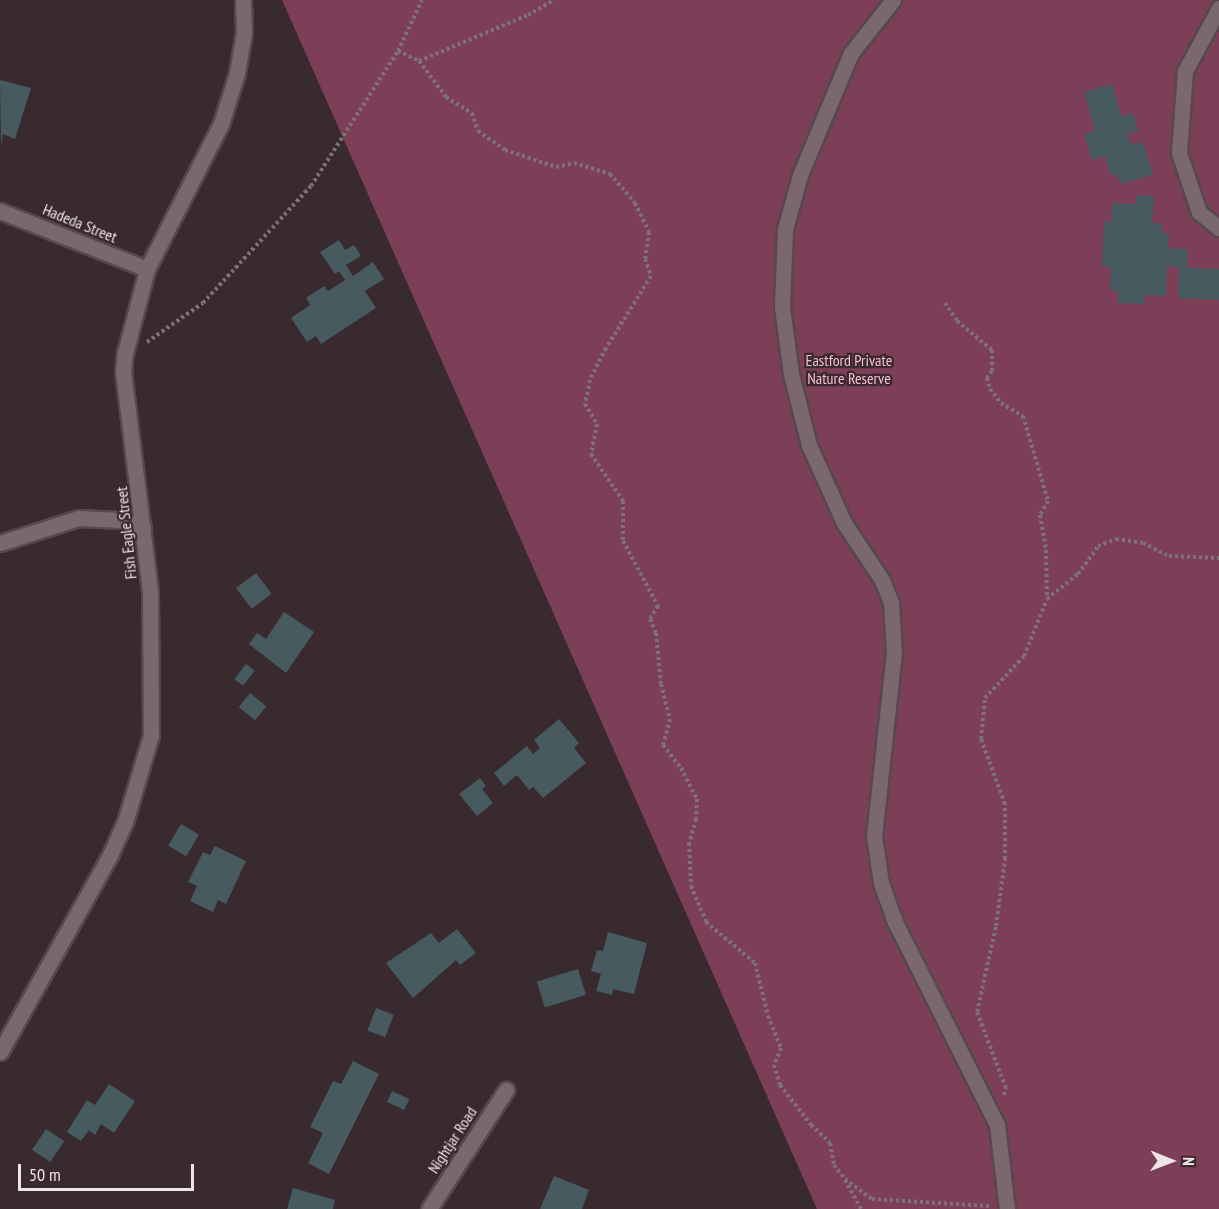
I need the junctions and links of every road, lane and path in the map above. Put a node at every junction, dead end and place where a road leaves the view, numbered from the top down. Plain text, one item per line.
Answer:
1 (243, 0) edge
2 (422, 0) edge
3 (554, 0) edge
4 (893, 0) edge
5 (1219, 8) edge
6 (398, 51) junction
7 (419, 61) junction
8 (0, 211) edge
9 (1219, 228) edge
10 (147, 269) junction
11 (945, 303) dead end
12 (125, 353) junction
13 (143, 527) junction
14 (0, 543) edge
15 (1219, 558) edge
16 (1047, 599) junction
17 (0, 1052) edge
18 (506, 1090) dead end
19 (997, 1125) junction
20 (845, 1179) junction
21 (1006, 1207) edge
22 (429, 1209) edge
23 (861, 1209) edge

1 - 10 street, Fish Eagle Street
2 - 6 path
3 - 7 path
4 - 19 street
5 - 9 street
6 - 7 path
6 - 12 path
7 - 20 path
8 - 10 street, Hadeda Street
10 - 12 street, Fish Eagle Street
11 - 16 path
12 - 13 street, Fish Eagle Street
13 - 14 street
13 - 17 street, Fish Eagle Street
15 - 16 path
16 - 19 path
18 - 22 street, Nightjar Road
19 - 21 street
20 - 21 path
20 - 23 path

